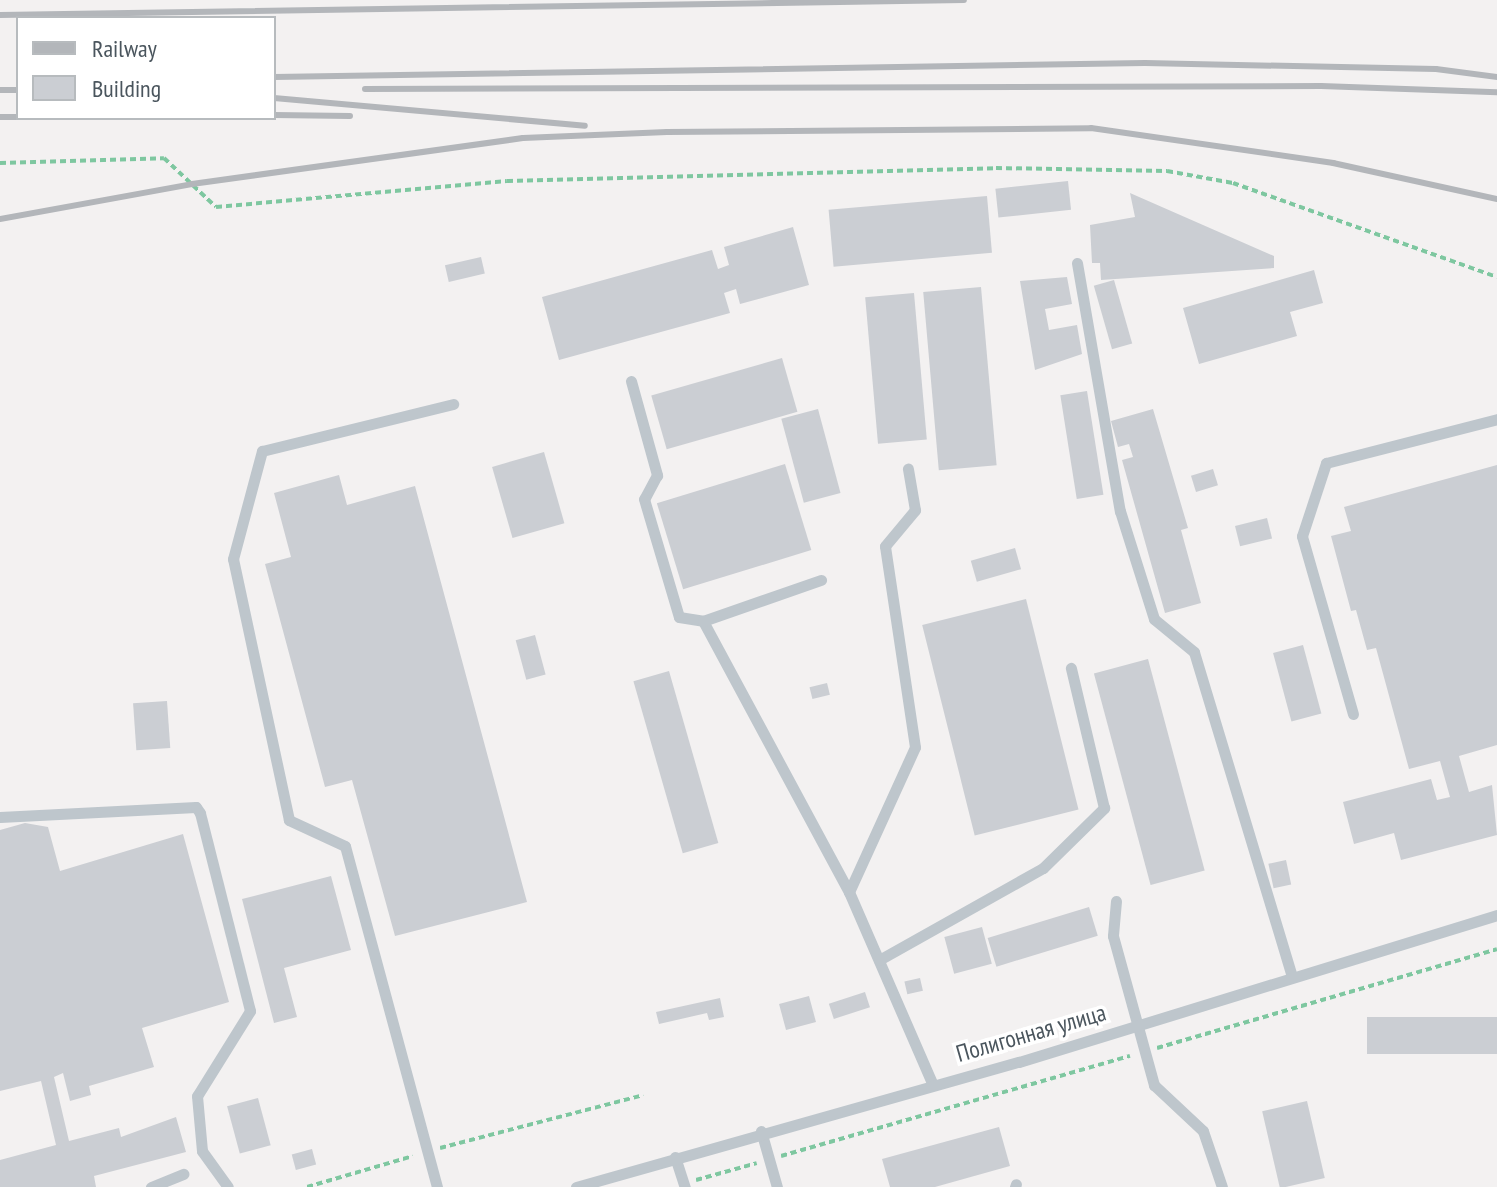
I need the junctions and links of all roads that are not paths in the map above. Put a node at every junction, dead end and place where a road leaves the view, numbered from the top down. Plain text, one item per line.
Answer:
1 (1077, 263) dead end
2 (631, 381) dead end
3 (453, 404) dead end
4 (1497, 419) edge
5 (908, 469) dead end
6 (821, 580) dead end
7 (703, 621) junction
8 (1071, 668) dead end
9 (1353, 714) dead end
10 (0, 817) edge
11 (849, 892) junction
12 (1116, 901) dead end
13 (1497, 915) edge
14 (879, 960) junction
15 (1292, 976) junction
16 (1134, 1026) junction
17 (932, 1083) junction
18 (761, 1131) junction
19 (675, 1157) junction
20 (184, 1174) dead end
21 (685, 1185) edge
22 (151, 1187) edge
23 (228, 1187) edge
24 (437, 1187) edge
25 (576, 1187) edge
26 (777, 1187) edge
27 (1222, 1187) edge

1 - 15 lane
2 - 7 lane
3 - 24 lane
4 - 9 lane
5 - 11 lane
6 - 7 lane
7 - 11 lane
8 - 14 lane
10 - 23 lane
11 - 14 lane
12 - 16 lane
13 - 15 lane, Полигонная улица
14 - 17 lane
15 - 16 lane, Полигонная улица
16 - 17 lane, Полигонная улица
16 - 27 lane
17 - 18 lane, Полигонная улица
18 - 19 lane, Полигонная улица
18 - 26 lane
19 - 21 lane
19 - 25 lane, Полигонная улица
20 - 22 lane

